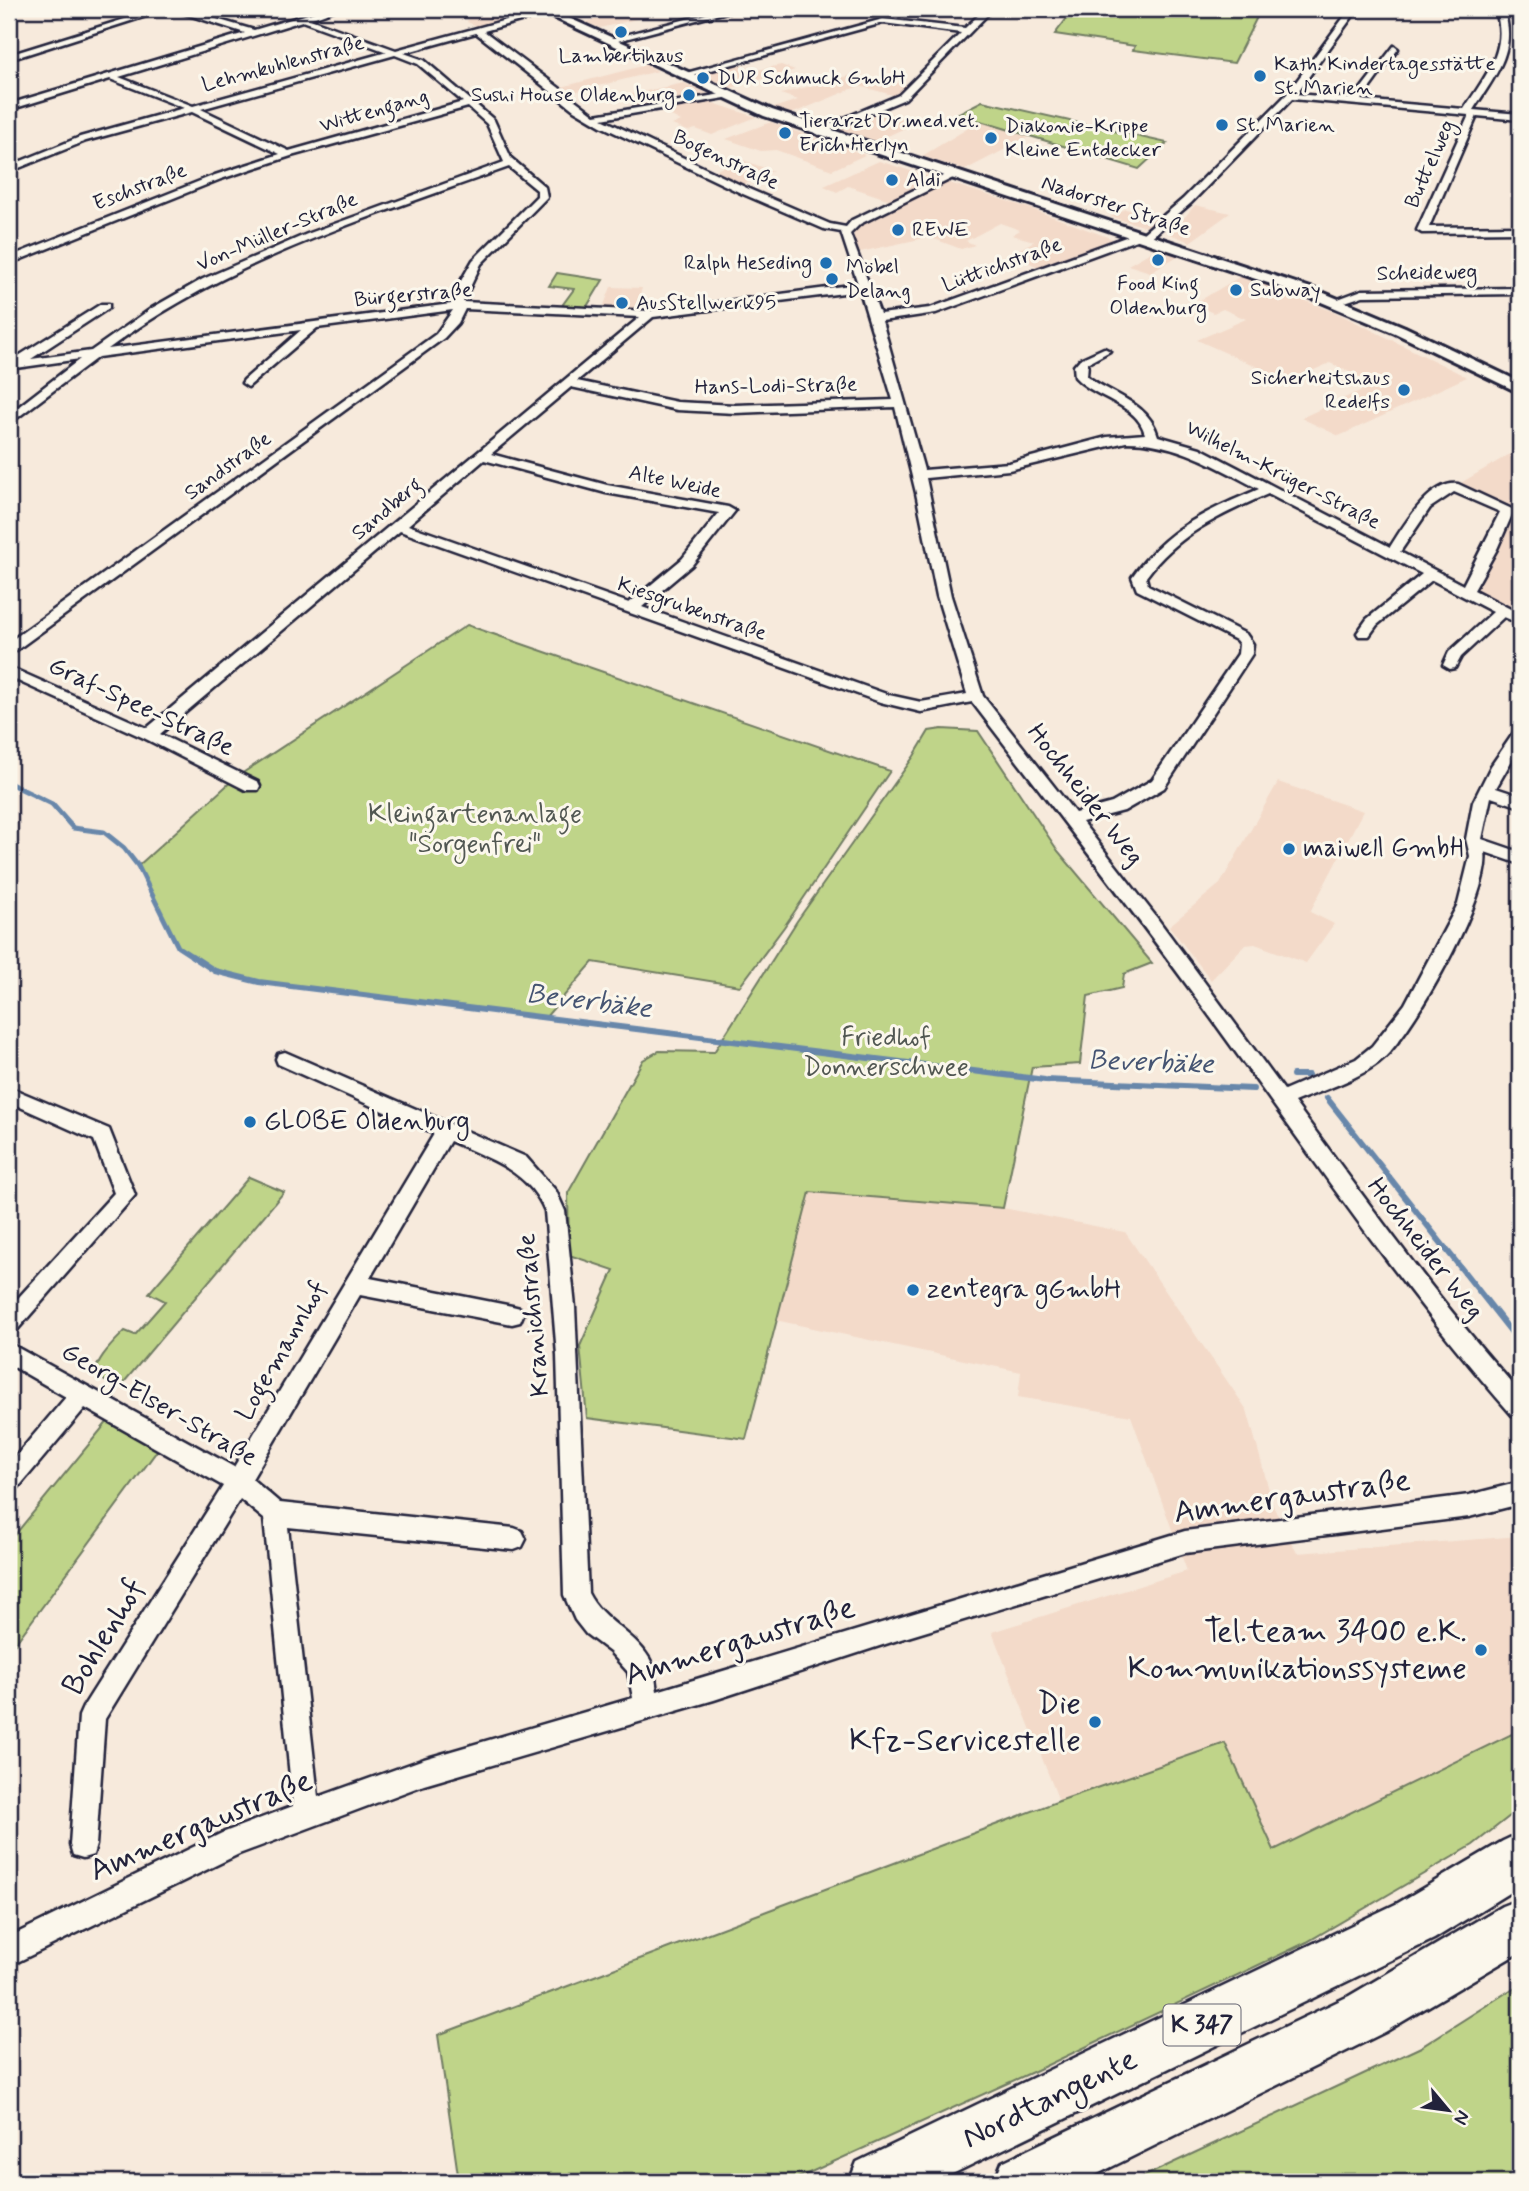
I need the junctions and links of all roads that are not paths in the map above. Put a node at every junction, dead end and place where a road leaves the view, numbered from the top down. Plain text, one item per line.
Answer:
1 (164, 9) edge
2 (173, 9) edge
3 (333, 9) edge
4 (734, 9) edge
5 (989, 9) edge
6 (1354, 9) edge
7 (1499, 9) edge
8 (544, 10) edge
9 (301, 19) junction
10 (478, 30) junction
11 (968, 31) junction
12 (254, 33) junction
13 (610, 40) junction
14 (1394, 49) dead end
15 (396, 51) junction
16 (9, 58) edge
17 (683, 75) junction
18 (112, 78) junction
19 (725, 95) junction
20 (1290, 96) junction
21 (1355, 102) junction
22 (470, 103) junction
23 (9, 107) edge
24 (191, 108) junction
25 (1471, 113) junction
26 (1520, 117) edge
27 (593, 118) junction
28 (819, 132) junction
29 (288, 154) junction
30 (510, 163) junction
31 (9, 169) edge
32 (952, 175) junction
33 (1520, 229) edge
34 (847, 230) junction
35 (1141, 237) junction
36 (9, 261) edge
37 (864, 287) junction
38 (1520, 291) edge
39 (1336, 302) junction
40 (105, 306) dead end
41 (461, 306) junction
42 (650, 314) junction
43 (876, 318) junction
44 (316, 324) junction
45 (1104, 351) dead end
46 (94, 355) junction
47 (12, 365) edge
48 (248, 383) dead end
49 (569, 383) junction
50 (1520, 388) edge
51 (900, 402) junction
52 (9, 420) edge
53 (1153, 439) junction
54 (484, 456) junction
55 (919, 474) junction
56 (1269, 489) junction
57 (399, 526) junction
58 (1392, 554) junction
59 (1431, 574) junction
60 (1466, 592) junction
61 (630, 610) junction
62 (1503, 610) junction
63 (1520, 620) edge
64 (1364, 633) dead end
65 (9, 649) edge
66 (1450, 665) dead end
67 (9, 672) edge
68 (976, 697) junction
69 (149, 735) junction
70 (1518, 741) edge
71 (252, 786) dead end
72 (1487, 790) junction
73 (1520, 802) edge
74 (1070, 820) junction
75 (1475, 842) junction
76 (1520, 858) edge
77 (285, 1059) dead end
78 (9, 1094) edge
79 (1280, 1100) junction
80 (447, 1129) junction
81 (353, 1284) junction
82 (512, 1315) dead end
83 (9, 1323) edge
84 (9, 1353) edge
85 (83, 1394) junction
86 (1520, 1408) edge
87 (9, 1481) edge
88 (238, 1482) junction
89 (1520, 1493) edge
90 (275, 1514) junction
91 (514, 1539) dead end
92 (648, 1705) junction
93 (307, 1814) junction
94 (83, 1844) dead end
95 (1520, 1858) edge
96 (1520, 1924) edge
97 (9, 1952) edge
98 (877, 2182) edge
99 (1022, 2182) edge

1 - 16 street
2 - 12 street
3 - 9 street
4 - 13 street
5 - 11 street
6 - 20 street
7 - 25 street, Buttelweg
8 - 10 street, Lehmkuhlenstraße
8 - 13 street, Nadorster Straße
9 - 12 street
9 - 15 street
10 - 15 street, Lehmkuhlenstraße
10 - 27 street, Bogenstraße
11 - 17 street
11 - 28 street
12 - 18 street
13 - 17 street, Nadorster Straße
14 - 21 street
15 - 22 street
15 - 24 street, Lehmkuhlenstraße
17 - 19 street, Nadorster Straße
18 - 23 street
18 - 24 street
19 - 27 street, Bogenstraße
19 - 28 street, Nadorster Straße
20 - 21 street
20 - 35 street
21 - 25 street
22 - 29 street, Wittengang
22 - 30 street
24 - 29 street
24 - 31 street, Lehmkuhlenstraße
25 - 26 street
25 - 33 street, Buttelweg
27 - 34 street, Bogenstraße
28 - 32 street, Nadorster Straße
29 - 36 street, Eschstraße
30 - 41 street, Sandstraße
30 - 46 street, Von-Müller-Straße
32 - 34 street
32 - 35 street, Nadorster Straße
34 - 37 street, Hochheider Weg
35 - 39 street, Nadorster Straße
35 - 43 street, Lüttichstraße
37 - 42 street, Bürgerstraße
37 - 43 street, Hochheider Weg
38 - 39 street, Scheideweg
39 - 50 street, Nadorster Straße
40 - 47 street
41 - 42 street, Bürgerstraße
41 - 44 street, Bürgerstraße
41 - 65 street, Sandstraße
42 - 49 street, Sandberg
43 - 51 street, Hochheider Weg
44 - 46 street, Bürgerstraße
44 - 48 street
45 - 53 street, Wilhelm-Krüger-Straße
46 - 47 street, Bürgerstraße
46 - 52 street, Von-Müller-Straße
49 - 51 street, Hans-Lodi-Straße
49 - 54 street, Sandberg
51 - 55 street, Hochheider Weg
53 - 55 street, Wilhelm-Krüger-Straße
53 - 56 street, Wilhelm-Krüger-Straße
54 - 57 street, Sandberg
54 - 61 street, Alte Weide
55 - 68 street, Hochheider Weg
56 - 58 street, Wilhelm-Krüger-Straße
56 - 74 street
57 - 61 street, Kiesgrubenstraße
57 - 69 street, Sandberg
58 - 59 street, Wilhelm-Krüger-Straße
58 - 60 street, Wilhelm-Krüger-Straße
59 - 60 street, Wilhelm-Krüger-Straße
59 - 64 street
60 - 62 street, Wilhelm-Krüger-Straße
61 - 68 street, Kiesgrubenstraße
62 - 63 street, Wilhelm-Krüger-Straße
62 - 66 street
67 - 69 street, Graf-Spee-Straße
68 - 74 street, Hochheider Weg
69 - 71 street, Graf-Spee-Straße
70 - 72 street
72 - 73 street
72 - 75 street
74 - 79 street, Hochheider Weg
75 - 76 street
75 - 79 street
77 - 80 street, Kranichstraße
78 - 83 street
79 - 86 street, Hochheider Weg
80 - 81 street, Logemannhof
80 - 92 street, Kranichstraße
81 - 82 street, Logemannhof
81 - 88 street, Logemannhof
84 - 85 street, Georg-Elser-Straße
85 - 87 street
85 - 88 street, Georg-Elser-Straße
88 - 90 street, Georg-Elser-Straße
88 - 94 street, Bohlenhof
89 - 92 street, Ammergaustraße
90 - 91 street
90 - 93 street
92 - 93 street, Ammergaustraße
93 - 97 street, Ammergaustraße
95 - 98 highway, Nordtangente / K 347
96 - 99 highway, K 347

